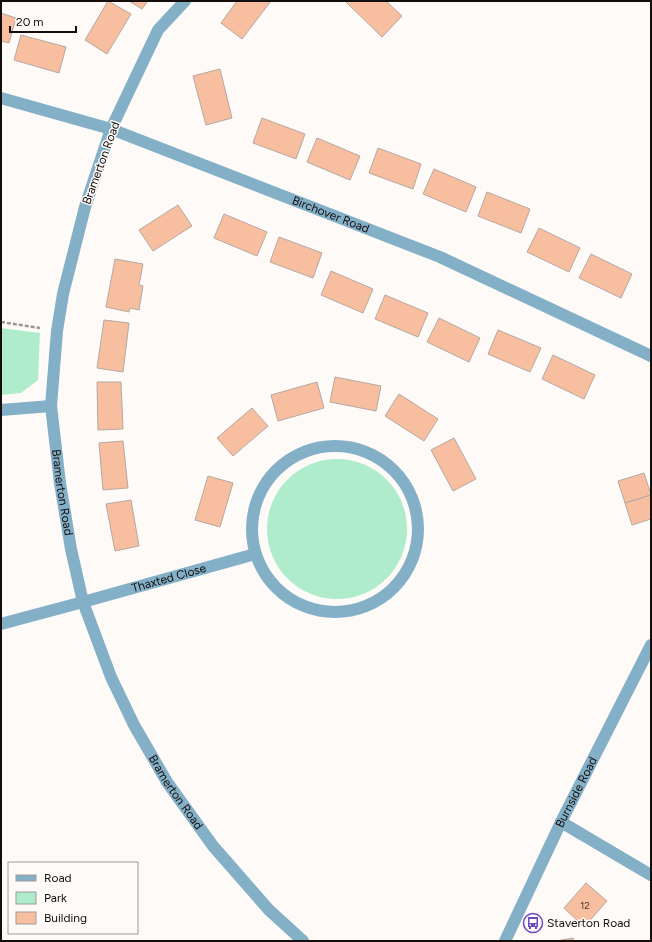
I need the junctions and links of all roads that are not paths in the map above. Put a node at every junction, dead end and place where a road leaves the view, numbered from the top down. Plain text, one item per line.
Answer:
1 (184, 1) edge
2 (1, 98) edge
3 (112, 129) junction
4 (651, 356) edge
5 (51, 406) junction
6 (1, 410) edge
7 (255, 554) junction
8 (84, 602) junction
9 (1, 624) edge
10 (651, 644) edge
11 (561, 822) junction
12 (651, 875) edge
13 (303, 941) edge
14 (505, 941) edge

1 - 3 street, Bramerton Road
2 - 3 street, Birchover Road
3 - 4 street, Birchover Road
3 - 5 street, Bramerton Road
5 - 6 street
5 - 8 street, Bramerton Road
7 - 7 street
7 - 8 street, Thaxted Close
8 - 9 street, Thaxted Close
8 - 13 street, Bramerton Road
10 - 11 street, Burnside Road
11 - 12 street
11 - 14 street, Burnside Road

